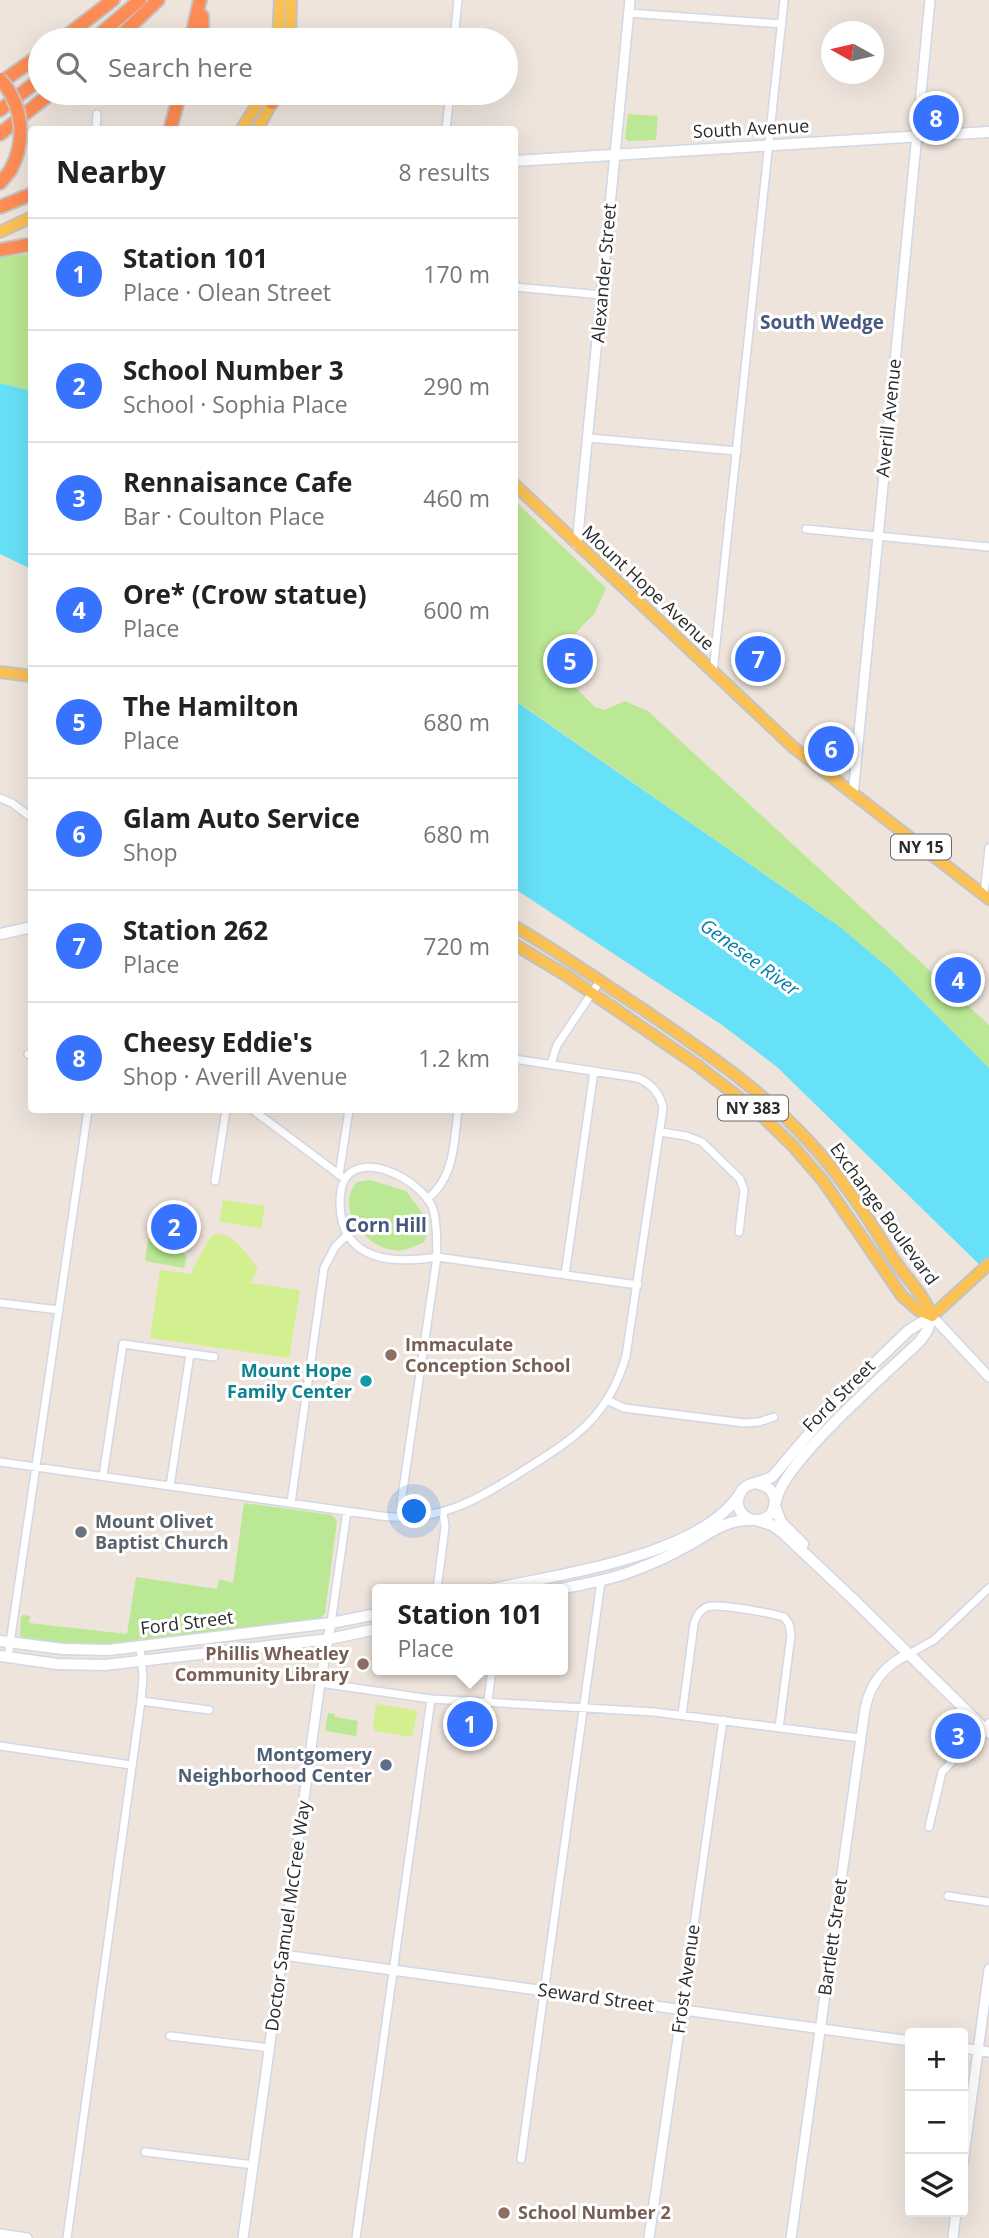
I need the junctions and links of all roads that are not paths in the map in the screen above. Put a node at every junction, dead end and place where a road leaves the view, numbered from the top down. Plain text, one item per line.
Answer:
1 (113, 0) edge
2 (140, 0) edge
3 (158, 0) edge
4 (203, 0) edge
5 (281, 0) edge
6 (291, 0) edge
7 (458, 0) edge
8 (629, 0) edge
9 (785, 0) edge
10 (930, 0) edge
11 (628, 13) junction
12 (782, 24) junction
13 (77, 28) edge
14 (107, 28) edge
15 (129, 28) edge
16 (195, 28) edge
17 (202, 28) edge
18 (279, 28) edge
19 (290, 28) edge
20 (455, 28) edge
21 (28, 63) edge
22 (0, 81) edge
23 (28, 88) edge
24 (36, 105) edge
25 (177, 105) edge
26 (262, 105) edge
27 (267, 105) edge
28 (449, 105) edge
29 (0, 110) edge
30 (97, 114) dead end
31 (96, 126) edge
32 (171, 126) edge
33 (244, 126) edge
34 (259, 126) edge
35 (446, 126) edge
36 (989, 132) edge
37 (0, 134) edge
38 (916, 136) junction
39 (769, 145) junction
40 (616, 154) junction
41 (518, 161) edge
42 (0, 183) edge
43 (28, 196) edge
44 (0, 208) edge
45 (28, 219) edge
46 (0, 232) edge
47 (28, 245) edge
48 (0, 250) edge
49 (518, 287) edge
50 (602, 295) junction
51 (589, 438) junction
52 (737, 451) junction
53 (518, 488) edge
54 (806, 529) dead end
55 (877, 536) junction
56 (578, 545) junction
57 (989, 547) edge
58 (2, 672) edge
59 (713, 673) junction
60 (28, 675) edge
61 (28, 681) edge
62 (853, 795) junction
63 (0, 798) edge
64 (28, 816) edge
65 (989, 848) edge
66 (986, 897) edge
67 (28, 928) edge
68 (518, 929) edge
69 (0, 934) edge
70 (518, 947) edge
71 (600, 981) junction
72 (592, 993) junction
73 (518, 1060) edge
74 (551, 1064) junction
75 (594, 1071) junction
76 (88, 1113) edge
77 (226, 1113) edge
78 (257, 1113) edge
79 (349, 1113) edge
80 (458, 1113) edge
81 (661, 1132) junction
82 (342, 1177) junction
83 (215, 1181) dead end
84 (427, 1199) junction
85 (739, 1232) dead end
86 (348, 1234) junction
87 (436, 1257) junction
88 (989, 1264) edge
89 (565, 1275) junction
90 (638, 1285) junction
91 (0, 1303) edge
92 (59, 1310) junction
93 (932, 1316) junction
94 (190, 1354) junction
95 (215, 1357) dead end
96 (989, 1377) edge
97 (607, 1400) junction
98 (774, 1417) dead end
99 (0, 1462) edge
100 (36, 1467) junction
101 (103, 1476) junction
102 (755, 1483) junction
103 (170, 1486) junction
104 (741, 1491) junction
105 (291, 1503) junction
106 (775, 1504) junction
107 (347, 1511) junction
108 (443, 1512) junction
109 (402, 1517) junction
110 (755, 1520) junction
111 (601, 1581) junction
112 (438, 1584) edge
113 (515, 1584) edge
114 (568, 1588) edge
115 (989, 1588) edge
116 (855, 1601) junction
117 (372, 1615) edge
118 (331, 1623) junction
119 (372, 1630) edge
120 (328, 1639) junction
121 (5, 1642) edge
122 (140, 1646) junction
123 (909, 1654) junction
124 (4, 1657) edge
125 (142, 1661) junction
126 (491, 1675) edge
127 (320, 1683) junction
128 (430, 1699) junction
129 (141, 1701) junction
130 (488, 1702) junction
131 (585, 1708) junction
132 (209, 1710) dead end
133 (682, 1715) junction
134 (723, 1720) junction
135 (779, 1728) junction
136 (987, 1728) edge
137 (860, 1738) junction
138 (0, 1746) edge
139 (131, 1765) junction
140 (929, 1827) dead end
141 (948, 1896) dead end
142 (989, 1902) edge
143 (283, 1955) junction
144 (989, 1969) edge
145 (392, 1970) junction
146 (545, 1991) junction
147 (987, 1993) edge
148 (682, 2010) junction
149 (820, 2029) junction
150 (170, 2036) dead end
151 (905, 2040) edge
152 (270, 2048) junction
153 (968, 2049) edge
154 (978, 2050) junction
155 (989, 2052) edge
156 (145, 2152) dead end
157 (964, 2154) edge
158 (521, 2159) dead end
159 (254, 2165) junction
160 (955, 2217) edge
161 (0, 2234) edge
162 (27, 2238) edge
163 (67, 2238) edge
164 (243, 2238) edge
165 (356, 2238) edge
166 (649, 2238) edge
167 (791, 2238) edge
168 (953, 2238) edge

1 - 13 highway
2 - 14 highway
3 - 15 highway
4 - 16 highway
4 - 17 highway
5 - 18 main road
6 - 19 main road
7 - 20 street
8 - 11 street, Alexander Street
9 - 12 street
10 - 38 street, Averill Avenue
11 - 12 street
11 - 40 street, Alexander Street
12 - 39 street
21 - 22 highway
22 - 42 highway, bridge
23 - 29 highway
24 - 37 highway
25 - 32 highway
26 - 33 main road
27 - 34 main road
28 - 35 street
30 - 31 street
36 - 38 main road, South Avenue
38 - 39 main road, South Avenue
38 - 55 street, Averill Avenue
39 - 40 main road, South Avenue
39 - 52 street
40 - 41 main road, South Avenue
40 - 50 street, Alexander Street
43 - 44 highway
45 - 46 main road
47 - 48 highway
49 - 50 street
50 - 51 street, Alexander Street
51 - 52 street
51 - 56 street, Alexander Street
52 - 59 street
53 - 56 main road, Mount Hope Avenue / NY 15
54 - 55 street
55 - 57 street
55 - 62 street, Averill Avenue
56 - 59 main road, Mount Hope Avenue / NY 15
58 - 60 main road
58 - 61 main road
59 - 62 main road, Mount Hope Avenue / NY 15
62 - 66 main road, Mount Hope Avenue / NY 15
63 - 64 street
65 - 66 street
67 - 69 main road
68 - 71 main road, Exchange Boulevard / NY 383
70 - 72 main road, Exchange Boulevard / NY 383
71 - 72 street
71 - 93 main road, Exchange Boulevard / NY 383
72 - 74 street
72 - 93 main road, Exchange Boulevard / NY 383
73 - 74 street
74 - 75 street
75 - 81 street
75 - 89 street
76 - 92 street
77 - 83 street
78 - 82 street
79 - 82 street
80 - 84 street
81 - 85 street
81 - 90 street
82 - 84 street
82 - 86 street
84 - 87 street
86 - 87 street
86 - 105 street
87 - 89 street
87 - 109 street
88 - 93 main road, Ford Street
89 - 90 street
90 - 97 street
91 - 92 street
92 - 100 street
93 - 96 street
93 - 102 main road, Ford Street
93 - 106 main road, Ford Street
94 - 95 street
94 - 101 street
94 - 103 street
97 - 98 street
97 - 108 street
99 - 100 street
100 - 101 street
100 - 121 street
101 - 103 street
102 - 104 main road
102 - 106 main road
103 - 105 street
104 - 110 main road
104 - 113 main road
105 - 107 street
106 - 110 main road
106 - 116 main road
107 - 109 street
107 - 118 street, Doctor Samuel McCree Way
108 - 109 street
108 - 112 street
110 - 111 main road
110 - 116 main road
111 - 114 main road
111 - 131 street
115 - 123 street
116 - 123 main road
117 - 118 main road, Ford Street
118 - 120 street, Doctor Samuel McCree Way
118 - 122 main road, Ford Street
119 - 120 main road, Ford Street
120 - 125 main road, Ford Street
120 - 127 street, Doctor Samuel McCree Way
121 - 122 main road, Ford Street
121 - 124 street
122 - 125 street
123 - 136 main road
123 - 137 street, Bartlett Street
124 - 125 main road, Ford Street
125 - 129 street
126 - 130 street
127 - 128 street
127 - 143 street, Doctor Samuel McCree Way
128 - 130 street
128 - 145 street
129 - 132 street
129 - 139 street
130 - 131 street
131 - 133 street
131 - 146 street
133 - 134 street
133 - 135 street
134 - 135 street
134 - 148 street, Frost Avenue
135 - 137 street
136 - 140 street
137 - 149 street, Bartlett Street
138 - 139 street
139 - 163 street
141 - 142 street
143 - 145 street, Seward Street
143 - 152 street, Doctor Samuel McCree Way
144 - 147 street
145 - 146 street, Seward Street
145 - 165 street
146 - 148 street, Seward Street
146 - 158 street
147 - 154 street
148 - 149 street, Seward Street
148 - 166 street, Frost Avenue
149 - 151 street, Seward Street
149 - 167 street, Bartlett Street
150 - 152 street
152 - 159 street, Doctor Samuel McCree Way
153 - 154 street
154 - 155 street
154 - 157 street
156 - 159 street
159 - 164 street, Doctor Samuel McCree Way
160 - 168 street
161 - 162 street

